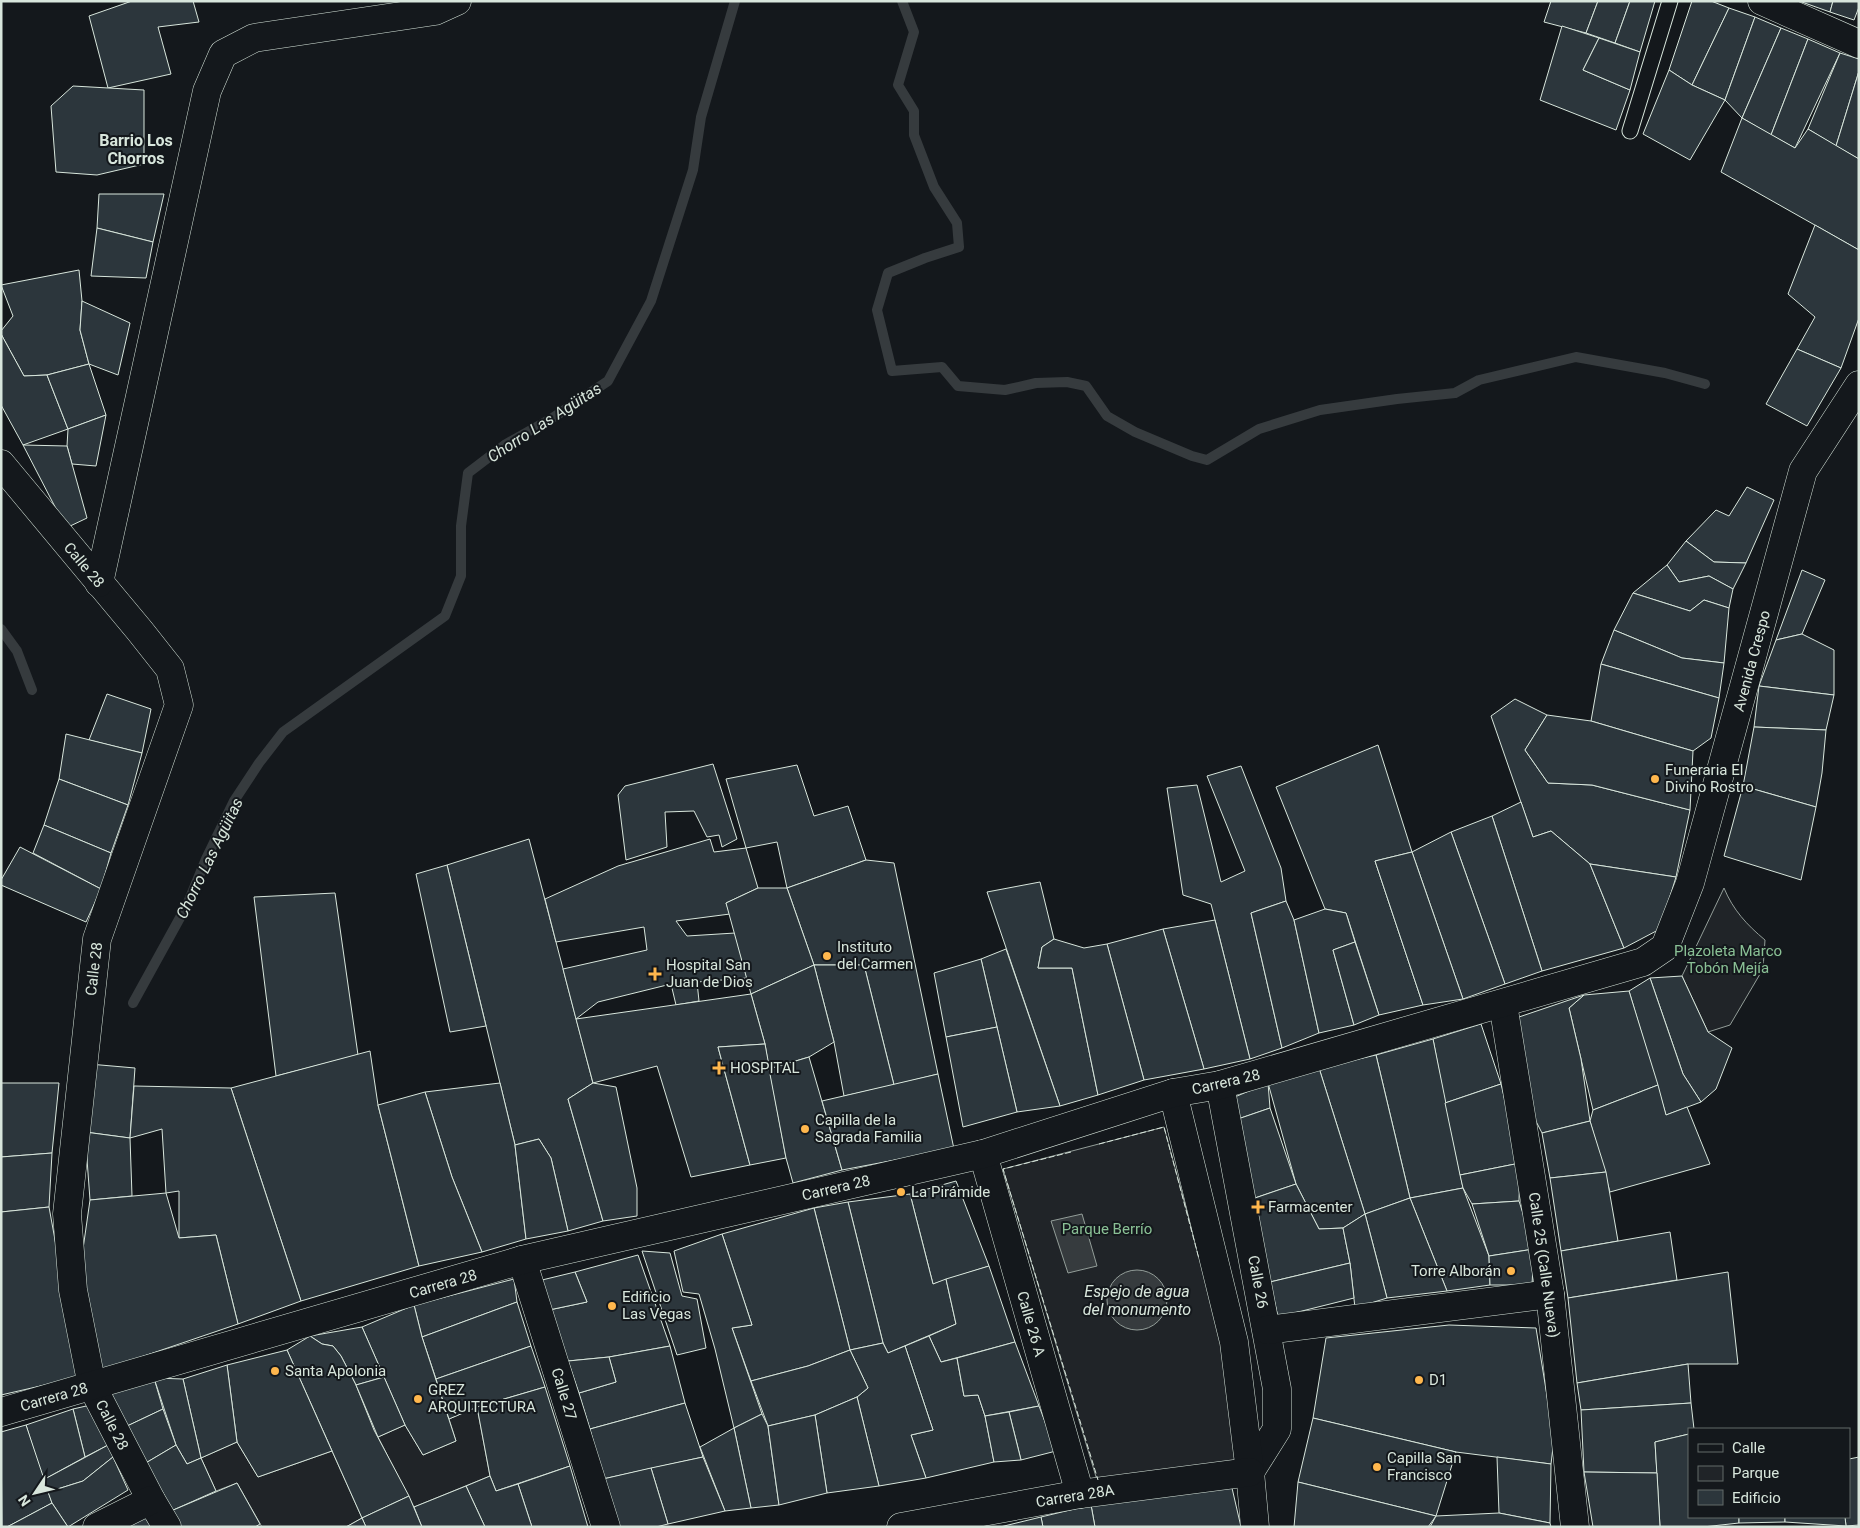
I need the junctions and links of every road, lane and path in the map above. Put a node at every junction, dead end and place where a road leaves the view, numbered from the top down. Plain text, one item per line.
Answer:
1 (457, 1) edge
2 (1670, 1) edge
3 (1762, 1) edge
4 (1859, 44) edge
5 (1630, 131) dead end
6 (1859, 385) edge
7 (1, 464) edge
8 (99, 583) junction
9 (1665, 947) joint
10 (1503, 1004) junction
11 (1220, 1086) junction
12 (1173, 1093) junction
13 (983, 1154) junction
14 (522, 1260) junction
15 (1550, 1294) junction
16 (1267, 1330) junction
17 (92, 1386) junction
18 (1, 1412) edge
19 (1250, 1472) junction
20 (1080, 1494) junction
21 (151, 1500) junction
22 (98, 1527) edge
23 (167, 1527) edge
24 (606, 1527) edge
25 (901, 1527) edge
26 (1255, 1527) edge
27 (1575, 1527) edge

1 - 8 street
2 - 5 lane
3 - 4 street
6 - 9 street, Avenida Crespo
7 - 8 street, Calle 28
8 - 17 street, Calle 28
9 - 10 street, Carrera 28
10 - 11 street, Carrera 28
10 - 15 street, Calle 25 (Calle Nueva)
11 - 12 street, Carrera 28
11 - 16 street, Calle 26
12 - 13 street, Carrera 28
12 - 19 street
13 - 14 street, Carrera 28
13 - 20 street, Calle 26 A
14 - 17 street, Carrera 28
14 - 24 street, Calle 27
15 - 16 street
15 - 27 street, Calle 25 (Calle Nueva)
16 - 19 street, Calle 26
17 - 18 street, Carrera 28
17 - 21 street, Calle 28
19 - 20 street, Carrera 28A
19 - 26 street
20 - 25 street, Carrera 28A
21 - 22 street
21 - 23 street, Calle 28

